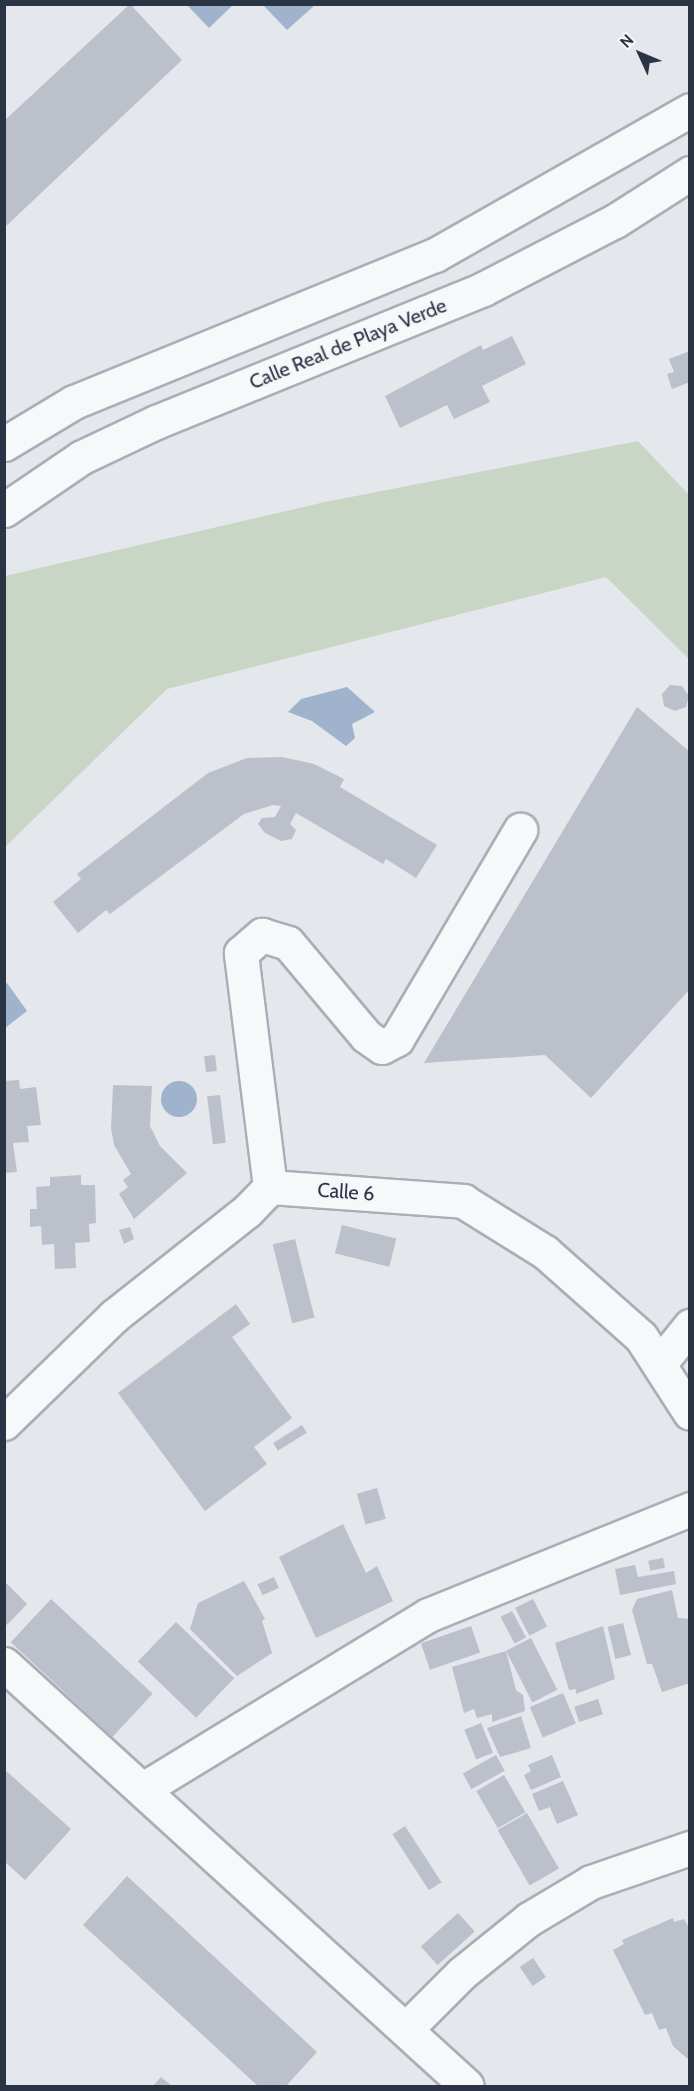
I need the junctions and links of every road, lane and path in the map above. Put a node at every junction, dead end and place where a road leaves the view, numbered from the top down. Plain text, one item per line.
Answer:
1 (690, 110) edge
2 (690, 173) edge
3 (4, 444) edge
4 (4, 510) edge
5 (520, 830) dead end
6 (270, 1187) junction
7 (690, 1326) edge
8 (660, 1363) junction
9 (690, 1413) edge
10 (4, 1423) edge
11 (690, 1509) edge
12 (4, 1664) edge
13 (143, 1789) junction
14 (690, 1848) edge
15 (406, 2029) junction
16 (467, 2086) edge

1 - 3 street
2 - 4 street, Calle Real de Playa Verde
5 - 6 street
6 - 8 street, Calle 6
6 - 10 street
7 - 8 street
8 - 9 street, Calle 6
11 - 13 street
12 - 13 street
13 - 15 street
14 - 15 street
15 - 16 street

